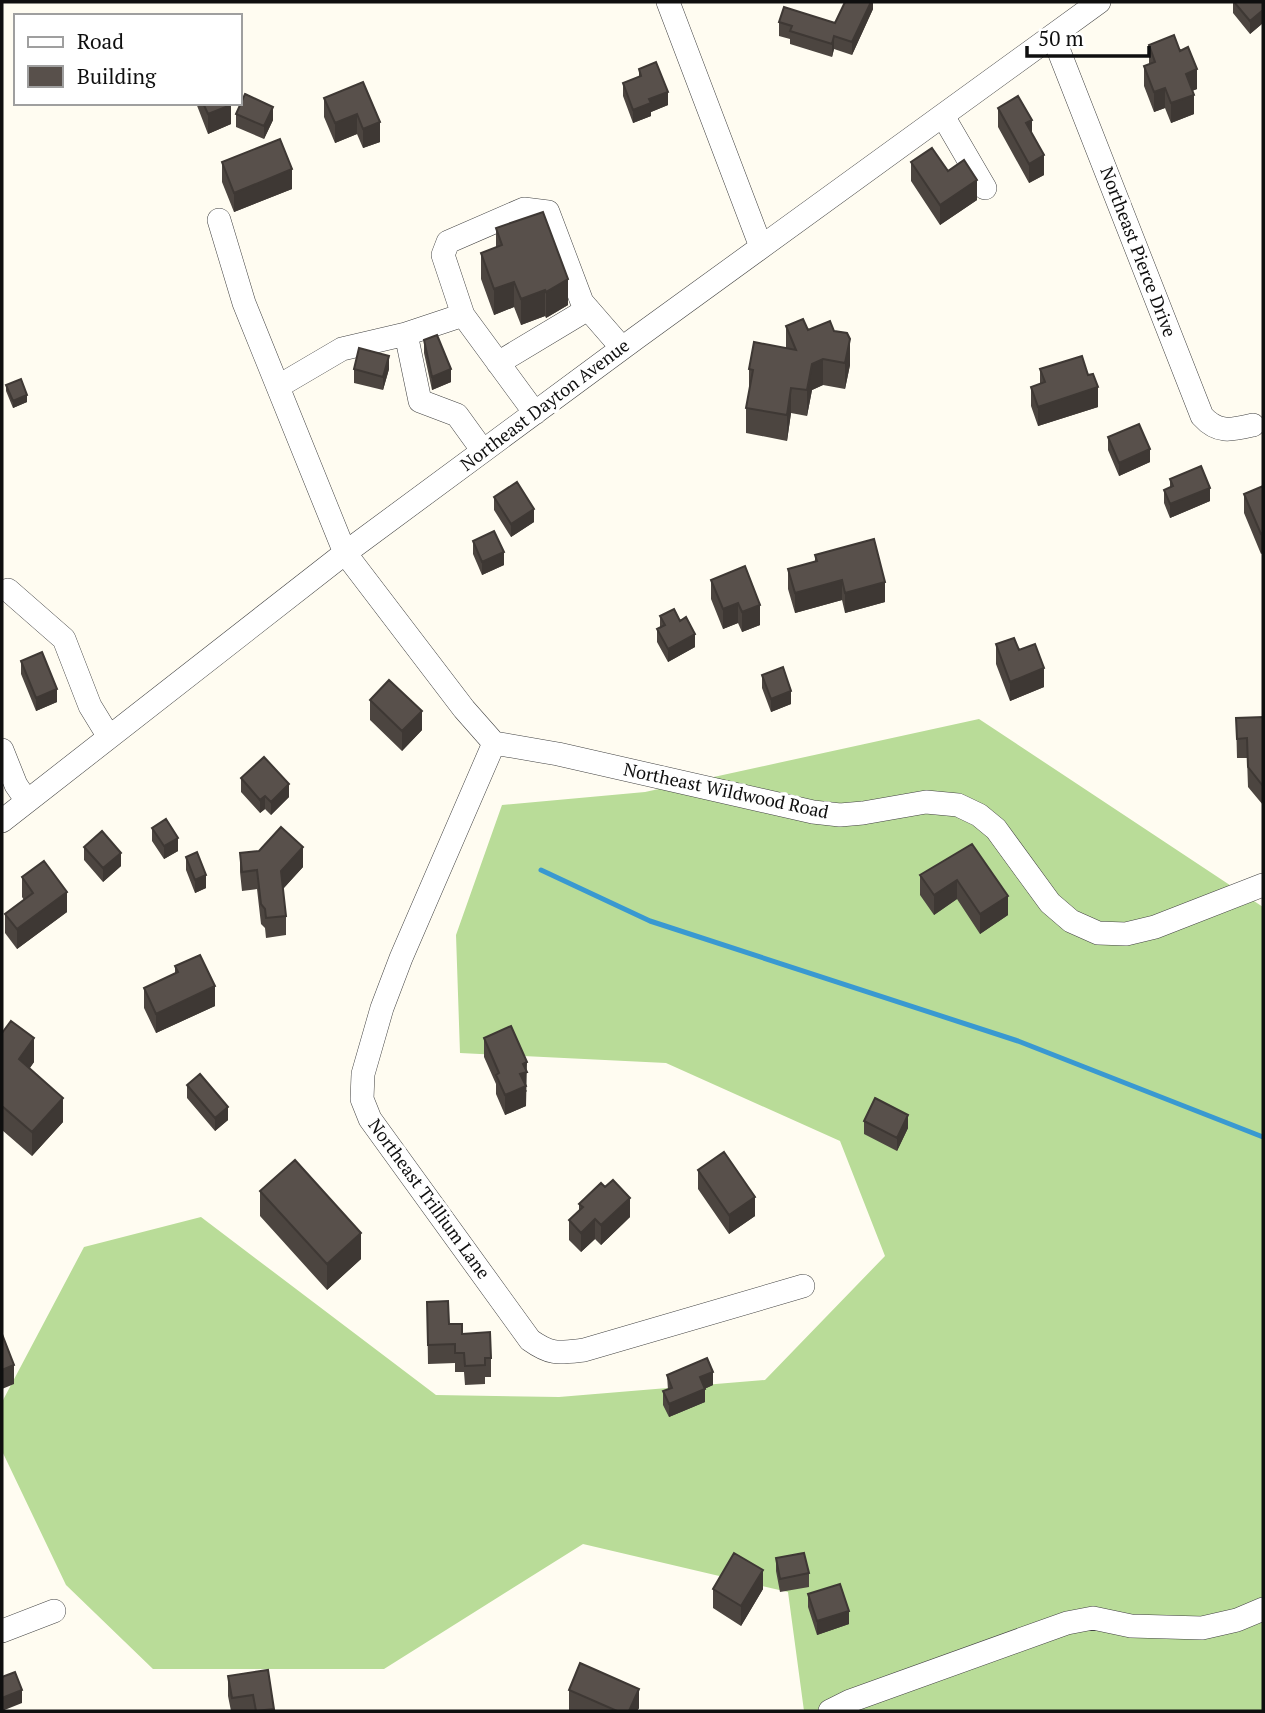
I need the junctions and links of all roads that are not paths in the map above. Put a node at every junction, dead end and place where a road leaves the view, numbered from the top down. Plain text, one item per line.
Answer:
1 (668, 2) edge
2 (1099, 2) edge
3 (1053, 36) junction
4 (943, 116) junction
5 (985, 188) dead end
6 (219, 220) dead end
7 (761, 247) junction
8 (588, 309) junction
9 (463, 315) junction
10 (406, 334) junction
11 (622, 348) junction
12 (498, 363) junction
13 (279, 386) junction
14 (535, 413) junction
15 (1253, 425) dead end
16 (483, 451) junction
17 (345, 553) junction
18 (8, 590) dead end
19 (109, 737) junction
20 (494, 743) junction
21 (2, 750) edge
22 (27, 801) junction
23 (2, 821) edge
24 (1263, 885) edge
25 (803, 1286) dead end
26 (1263, 1609) edge
27 (54, 1611) dead end
28 (2, 1631) edge
29 (830, 1711) edge

1 - 7 street
2 - 3 street, Northeast Dayton Avenue
3 - 4 street, Northeast Dayton Avenue
3 - 15 street, Northeast Pierce Drive
4 - 5 street
4 - 7 street, Northeast Dayton Avenue
6 - 13 street
7 - 11 street, Northeast Dayton Avenue
8 - 9 street
8 - 11 street
8 - 12 street
9 - 10 street
9 - 12 street
10 - 13 street
10 - 16 street
11 - 14 street, Northeast Dayton Avenue
12 - 14 street
13 - 17 street
14 - 16 street, Northeast Dayton Avenue
16 - 17 street, Northeast Dayton Avenue
17 - 19 street, Northeast Dayton Avenue
17 - 20 street
18 - 19 street
19 - 22 street, Northeast Dayton Avenue
20 - 24 street, Northeast Wildwood Road
20 - 25 street, Northeast Trillium Lane
21 - 22 street
22 - 23 street, Northeast Dayton Avenue
26 - 29 street
27 - 28 street

